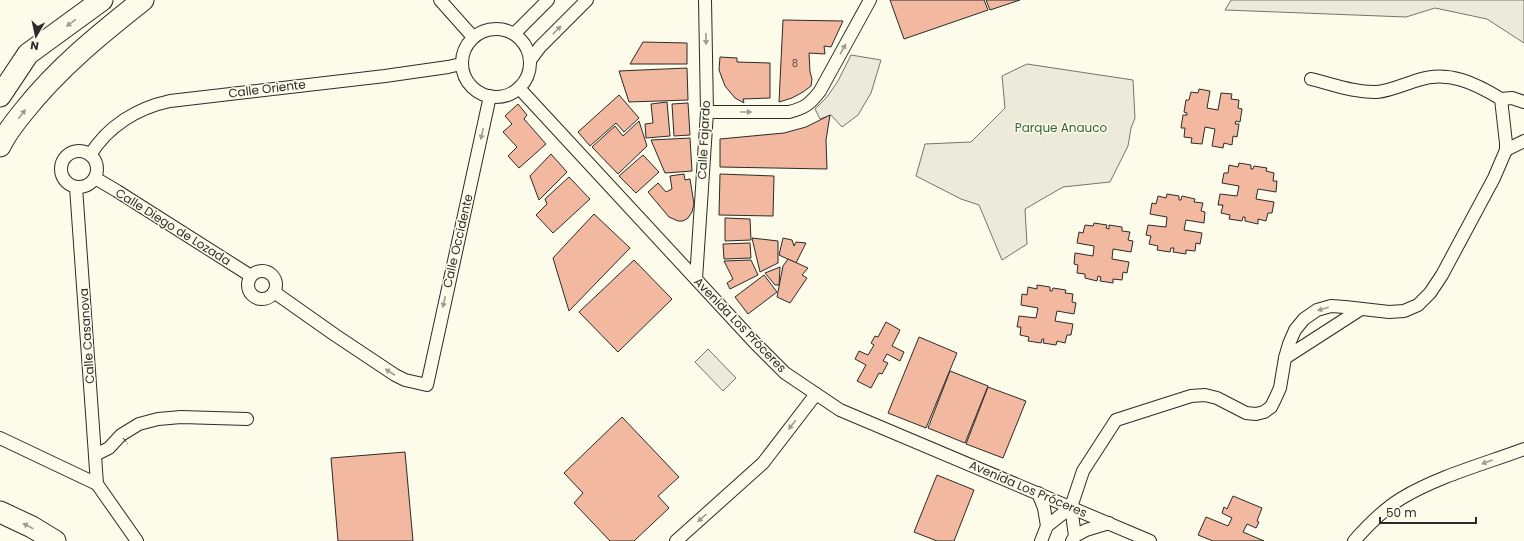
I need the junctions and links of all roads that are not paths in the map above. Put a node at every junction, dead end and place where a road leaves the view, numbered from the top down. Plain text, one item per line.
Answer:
1 (102, 0) edge
2 (143, 0) edge
3 (158, 0) edge
4 (440, 0) edge
5 (548, 0) edge
6 (587, 0) edge
7 (705, 0) edge
8 (870, 0) edge
9 (118, 20) junction
10 (514, 33) junction
11 (473, 37) junction
12 (530, 59) junction
13 (461, 64) junction
14 (1311, 79) dead end
15 (519, 88) junction
16 (0, 96) edge
17 (490, 96) junction
18 (1501, 100) junction
19 (1524, 102) edge
20 (707, 112) junction
21 (1524, 141) edge
22 (0, 146) edge
23 (1506, 150) junction
24 (90, 155) junction
25 (95, 178) junction
26 (76, 187) junction
27 (251, 276) junction
28 (696, 279) junction
29 (274, 292) junction
30 (1361, 309) junction
31 (1285, 358) junction
32 (816, 394) junction
33 (247, 419) dead end
34 (0, 438) edge
35 (1524, 449) edge
36 (95, 455) junction
37 (96, 484) junction
38 (1038, 493) junction
39 (1071, 507) junction
40 (0, 512) edge
41 (1109, 523) junction
42 (1047, 526) junction
43 (1074, 538) edge
44 (55, 541) edge
45 (137, 541) edge
46 (676, 541) edge
47 (1041, 541) edge
48 (1150, 541) edge
49 (1354, 541) edge

1 -> 16 highway
2 - 9 highway
3 - 9 highway
4 - 11 street
5 - 10 street
12 -> 6 street
7 -> 20 street, Calle Fajardo
20 -> 8 street
22 -> 9 highway
10 - 11 street
10 - 12 street
11 - 13 street
12 - 15 street
13 - 17 street
13 - 24 street, Calle Oriente
14 - 18 street
15 - 17 street
15 - 28 street, Avenida Los Próceres
17 -> 29 street, Calle Occidente
18 - 19 street
18 - 23 street
20 - 28 street, Calle Fajardo
21 - 23 street
23 - 30 street
24 - 25 street
24 - 26 street
25 - 26 street
25 - 27 street, Calle Diego de Lozada
26 - 36 street, Calle Casanova
27 - 29 street
27 - 29 street
28 - 32 street, Avenida Los Próceres
30 - 31 street
30 -> 31 street
31 - 39 street
32 - 38 street, Avenida Los Próceres
32 -> 46 street
33 - 36 street
34 - 37 street
35 -> 49 street
36 - 37 street, Calle Casanova
37 - 45 street
38 - 39 street, Avenida Los Próceres
38 - 42 street
39 - 41 street, Avenida Los Próceres
39 - 42 street
39 - 43 street
44 -> 40 highway
41 - 43 street
41 - 48 street, Avenida Los Próceres
42 - 47 street

